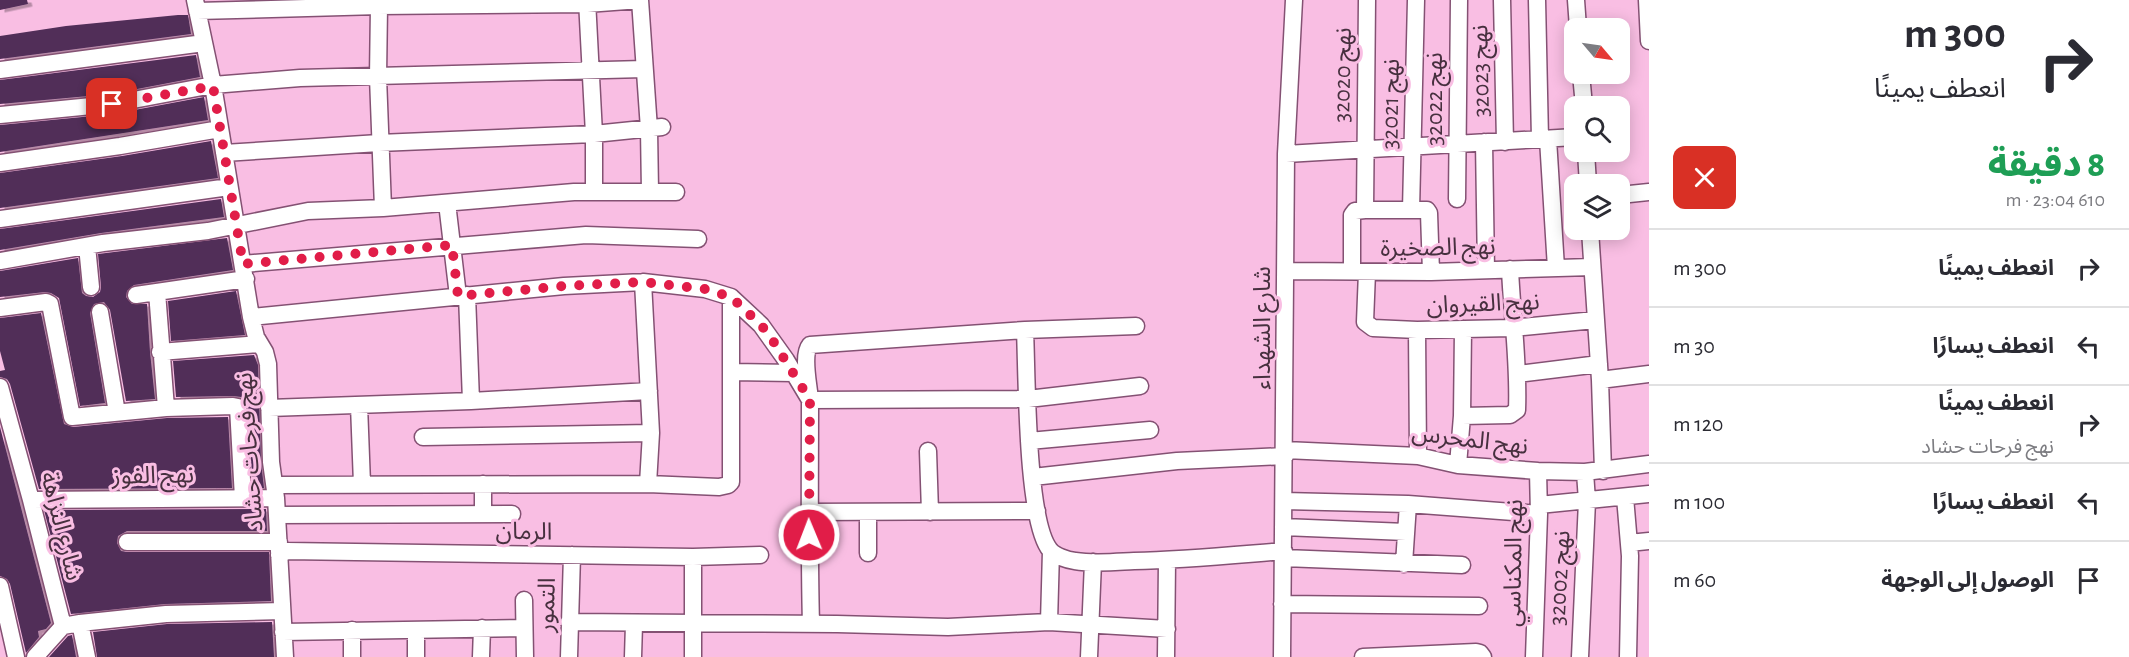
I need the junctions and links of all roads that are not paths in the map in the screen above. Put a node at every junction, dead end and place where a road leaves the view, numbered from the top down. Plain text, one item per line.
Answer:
1 (640, 0) edge
2 (1294, 0) edge
3 (1367, 0) edge
4 (1416, 0) edge
5 (1458, 0) edge
6 (1502, 0) edge
7 (1537, 0) edge
8 (1576, 0) edge
9 (1647, 0) edge
10 (587, 2) edge
11 (196, 6) edge
12 (379, 6) junction
13 (1577, 18) edge
14 (1649, 42) edge
15 (204, 43) junction
16 (644, 69) junction
17 (0, 70) edge
18 (592, 71) junction
19 (378, 77) junction
20 (213, 86) junction
21 (0, 115) edge
22 (655, 128) junction
23 (220, 129) junction
24 (594, 134) junction
25 (1564, 138) edge
26 (1544, 139) junction
27 (1484, 142) junction
28 (1505, 142) junction
29 (379, 143) junction
30 (1457, 144) junction
31 (1413, 148) junction
32 (1365, 150) junction
33 (224, 153) junction
34 (1286, 154) junction
35 (0, 163) edge
36 (229, 187) junction
37 (594, 191) junction
38 (650, 192) junction
39 (676, 192) dead end
40 (1649, 192) edge
41 (1630, 194) edge
42 (1457, 199) dead end
43 (447, 202) junction
44 (383, 208) junction
45 (1365, 210) junction
46 (1411, 210) junction
47 (0, 219) edge
48 (237, 226) junction
49 (698, 239) dead end
50 (1591, 240) edge
51 (452, 245) junction
52 (87, 246) junction
53 (0, 261) edge
54 (1486, 265) junction
55 (1556, 267) junction
56 (1592, 267) junction
57 (1510, 269) junction
58 (1286, 271) junction
59 (1359, 271) junction
60 (244, 272) junction
61 (1431, 272) junction
62 (643, 282) junction
63 (91, 287) dead end
64 (157, 292) junction
65 (136, 295) dead end
66 (462, 295) junction
67 (731, 297) junction
68 (0, 308) edge
69 (100, 312) dead end
70 (251, 317) junction
71 (1595, 320) junction
72 (1136, 326) dead end
73 (1512, 328) junction
74 (1463, 329) junction
75 (1025, 330) junction
76 (1417, 330) junction
77 (259, 344) junction
78 (160, 352) junction
79 (731, 372) junction
80 (1599, 372) junction
81 (794, 373) junction
82 (1518, 374) junction
83 (1649, 374) edge
84 (1140, 386) dead end
85 (0, 387) edge
86 (649, 391) junction
87 (1028, 399) junction
88 (810, 400) junction
89 (471, 401) junction
90 (360, 405) junction
91 (166, 408) junction
92 (269, 408) junction
93 (117, 413) junction
94 (1462, 416) junction
95 (1150, 430) dead end
96 (651, 433) junction
97 (423, 437) dead end
98 (1029, 441) junction
99 (928, 451) dead end
100 (1285, 453) junction
101 (1418, 456) junction
102 (1649, 464) edge
103 (1458, 465) junction
104 (1538, 471) junction
105 (1603, 471) junction
106 (1585, 472) junction
107 (1033, 477) junction
108 (362, 484) junction
109 (483, 484) junction
110 (648, 484) junction
111 (1649, 494) edge
112 (1625, 496) junction
113 (243, 498) junction
114 (276, 499) junction
115 (31, 500) junction
116 (1284, 501) junction
117 (1587, 501) junction
118 (1408, 504) junction
119 (1539, 509) junction
120 (1037, 511) junction
121 (808, 512) junction
122 (868, 512) junction
123 (930, 512) junction
124 (483, 514) junction
125 (512, 514) dead end
126 (1283, 527) junction
127 (1407, 532) junction
128 (1649, 541) edge
129 (127, 542) dead end
130 (282, 549) junction
131 (1629, 550) junction
132 (1051, 551) junction
133 (868, 553) dead end
134 (572, 555) junction
135 (760, 555) dead end
136 (1284, 555) junction
137 (693, 557) junction
138 (1167, 561) junction
139 (1093, 562) junction
140 (1404, 564) junction
141 (1462, 565) dead end
142 (0, 586) edge
143 (524, 600) dead end
144 (1282, 604) junction
145 (1479, 606) dead end
146 (282, 611) junction
147 (569, 622) junction
148 (1049, 622) junction
149 (80, 623) junction
150 (634, 624) junction
151 (694, 624) junction
152 (812, 624) junction
153 (1090, 625) junction
154 (63, 626) junction
155 (482, 628) junction
156 (524, 628) junction
157 (1167, 629) junction
158 (352, 630) junction
159 (416, 630) junction
160 (283, 632) junction
161 (16, 657) edge
162 (35, 657) edge
163 (87, 657) edge
164 (285, 657) edge
165 (352, 657) edge
166 (416, 657) edge
167 (481, 657) edge
168 (525, 657) edge
169 (569, 657) edge
170 (633, 657) edge
171 (693, 657) edge
172 (1089, 657) edge
173 (1166, 657) edge
174 (1282, 657) edge
175 (1363, 657) edge
176 (1483, 657) edge
177 (1534, 657) edge
178 (1580, 657) edge
179 (1628, 657) edge

1 - 10 street
1 - 16 street
2 - 34 street, شارع الشهداء
3 - 32 street, نهج 32020
4 - 31 street, نهج 32021
5 - 30 street, نهج 32022
6 - 28 street, نهج 32023
7 - 26 street
8 - 13 street
9 - 14 street
10 - 12 street
10 - 18 street
11 - 12 street
11 - 15 street, نهج فرحات حشاد
12 - 19 street
15 - 17 street
15 - 20 street, نهج فرحات حشاد
16 - 18 street
16 - 22 street
18 - 19 street
18 - 24 street
19 - 20 street
19 - 29 street
20 - 21 street
20 - 23 street, نهج فرحات حشاد
22 - 24 street
22 - 38 street
23 - 33 street, نهج فرحات حشاد
23 - 35 street
24 - 29 street
24 - 37 street
25 - 26 street
26 - 28 street
26 - 55 street
27 - 28 street
27 - 30 street
27 - 54 street
29 - 33 street
29 - 44 street
30 - 31 street
30 - 42 street, نهج 32022
31 - 32 street
31 - 46 street, نهج 32021
32 - 34 street
32 - 45 street, نهج 32020
33 - 36 street, نهج فرحات حشاد
34 - 58 street, شارع الشهداء
36 - 47 street
36 - 48 street, نهج فرحات حشاد
37 - 38 street
37 - 43 street
38 - 39 street
40 - 41 street
43 - 44 street
43 - 51 street
44 - 48 street
45 - 46 street
45 - 59 street
46 - 61 street
48 - 52 street
48 - 60 street, نهج فرحات حشاد
49 - 51 street
50 - 56 street
51 - 60 street
51 - 66 street
52 - 53 street
52 - 63 street
54 - 57 street, نهج الصخيرة
54 - 61 street, نهج الصخيرة
55 - 56 street, نهج الصخيرة
55 - 57 street, نهج الصخيرة
56 - 71 street
57 - 73 street
58 - 59 street, نهج الصخيرة
58 - 100 street, شارع الشهداء
59 - 61 street, نهج الصخيرة
59 - 76 street, نهج القيروان
60 - 64 street
60 - 70 street, نهج فرحات حشاد
62 - 66 street
62 - 67 street
62 - 86 street
64 - 65 street
64 - 78 street
66 - 70 street
66 - 89 street
67 - 79 street
67 - 81 street
68 - 93 street
69 - 93 street
70 - 77 street, نهج فرحات حشاد
71 - 73 street, نهج القيروان
71 - 80 street
72 - 75 street
73 - 74 street, نهج القيروان
73 - 82 street
74 - 76 street, نهج القيروان
74 - 94 street
75 - 87 street
75 - 88 street
76 - 101 street
77 - 78 street
77 - 92 street, نهج فرحات حشاد
78 - 91 street
79 - 81 street
79 - 110 street
80 - 82 street
80 - 83 street
80 - 105 street
81 - 88 street
82 - 94 street
84 - 87 street
85 - 115 street, شارع النزاهة
86 - 89 street
86 - 96 street
87 - 88 street
87 - 98 street
88 - 121 street
89 - 90 street
90 - 92 street
90 - 108 street
91 - 93 street
91 - 113 street
92 - 114 street, نهج فرحات حشاد
94 - 103 street
95 - 98 street
96 - 97 street
96 - 110 street
98 - 107 street
99 - 123 street
100 - 101 street, نهج المحرس
100 - 107 street, نهج المحرس
100 - 116 street, شارع الشهداء
101 - 103 street, نهج المحرس
102 - 105 street, نهج المحرس
103 - 104 street, نهج المحرس
104 - 106 street, نهج المحرس
104 - 119 street, نهج المكناسي
105 - 106 street, نهج المحرس
106 - 117 street, نهج 32002
107 - 120 street
108 - 109 street
108 - 114 street
109 - 110 street
109 - 124 street
111 - 112 street
112 - 117 street
112 - 131 street
113 - 114 street, نهج الفوز
113 - 115 street, نهج الفوز
114 - 124 street
114 - 130 street, نهج فرحات حشاد
115 - 154 street, شارع النزاهة
116 - 118 street
116 - 126 street, شارع الشهداء
117 - 119 street
117 - 178 street, نهج 32002
118 - 119 street
118 - 127 street
119 - 177 street, نهج المكناسي
120 - 123 street
120 - 132 street
121 - 122 street
121 - 152 street
122 - 123 street
122 - 133 street
124 - 125 street
126 - 127 street
126 - 136 street, شارع الشهداء
127 - 140 street
128 - 131 street
129 - 130 street, الرمان
130 - 134 street, الرمان
130 - 146 street, نهج فرحات حشاد
131 - 179 street
132 - 139 street
132 - 148 street
134 - 137 street, الرمان
134 - 147 street, التمور
135 - 137 street, الرمان
136 - 138 street
136 - 140 street
136 - 144 street, شارع الشهداء
137 - 151 street
138 - 139 street
138 - 157 street
139 - 153 street
140 - 141 street
142 - 161 street
143 - 156 street
144 - 145 street
144 - 174 street, شارع الشهداء
146 - 149 street
146 - 160 street, نهج فرحات حشاد
147 - 150 street
147 - 169 street, التمور
148 - 152 street
148 - 153 street
149 - 154 street
149 - 163 street
150 - 151 street
150 - 170 street
151 - 152 street
151 - 171 street
153 - 157 street
153 - 172 street
154 - 162 street
155 - 156 street
155 - 159 street
155 - 167 street
156 - 168 street
157 - 173 street
158 - 159 street
158 - 160 street
158 - 165 street
159 - 166 street
160 - 164 street, نهج فرحات حشاد
175 - 176 street

